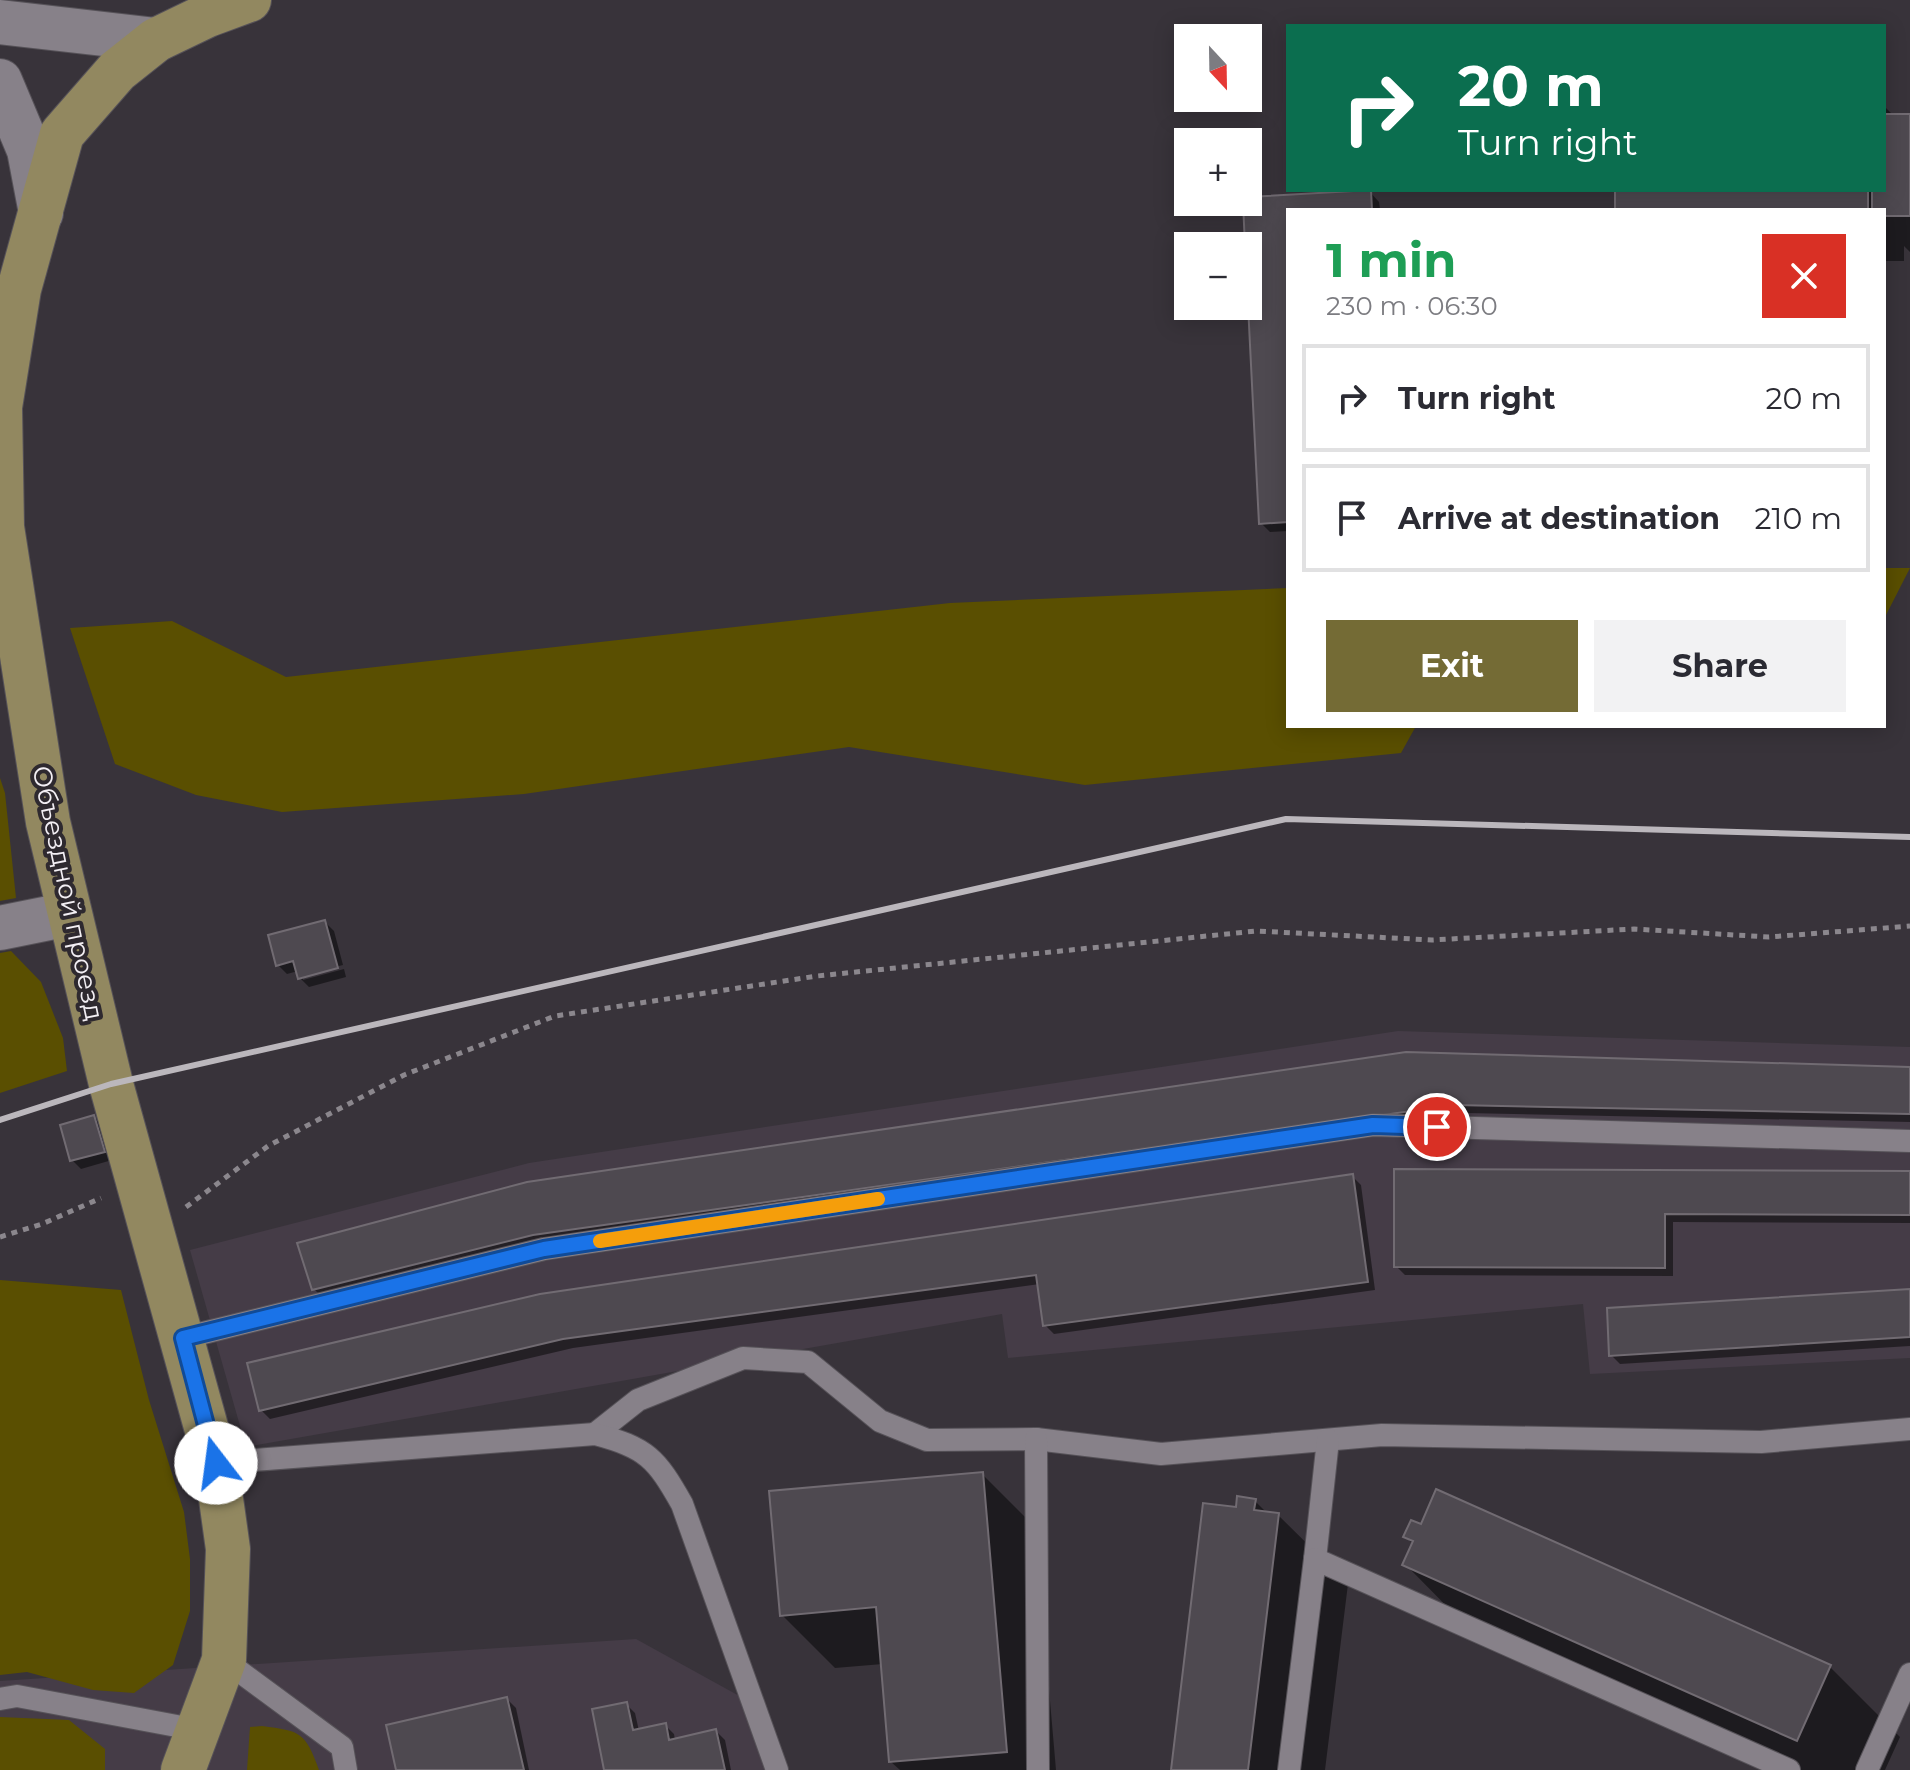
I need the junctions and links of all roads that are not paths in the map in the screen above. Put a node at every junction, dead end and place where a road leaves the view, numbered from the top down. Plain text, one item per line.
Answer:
1 (249, 0) edge
2 (0, 22) edge
3 (156, 40) junction
4 (0, 81) edge
5 (41, 213) junction
6 (69, 914) junction
7 (0, 928) edge
8 (1910, 1141) edge
9 (183, 1338) junction
10 (1910, 1429) edge
11 (595, 1434) junction
12 (1036, 1439) junction
13 (1328, 1440) junction
14 (216, 1463) junction
15 (1315, 1559) junction
16 (224, 1660) junction
17 (1910, 1674) edge
18 (0, 1699) edge
19 (191, 1750) edge
20 (346, 1770) edge
21 (777, 1770) edge
22 (1038, 1770) edge
23 (1289, 1770) edge
24 (1789, 1770) edge
25 (1867, 1770) edge

1 - 3 main road, Объездной проезд
2 - 3 street
3 - 5 main road, Объездной проезд
4 - 5 street
5 - 6 main road, Объездной проезд
6 - 7 street
6 - 9 main road, Объездной проезд
8 - 9 lane
9 - 14 main road, Объездной проезд
10 - 13 lane
11 - 12 lane
11 - 14 lane
11 - 21 lane
12 - 13 lane
12 - 22 lane
13 - 15 lane
14 - 16 main road, Объездной проезд
15 - 23 lane
15 - 24 lane
16 - 19 main road, Объездной проезд
16 - 20 lane
17 - 25 lane
18 - 19 lane

